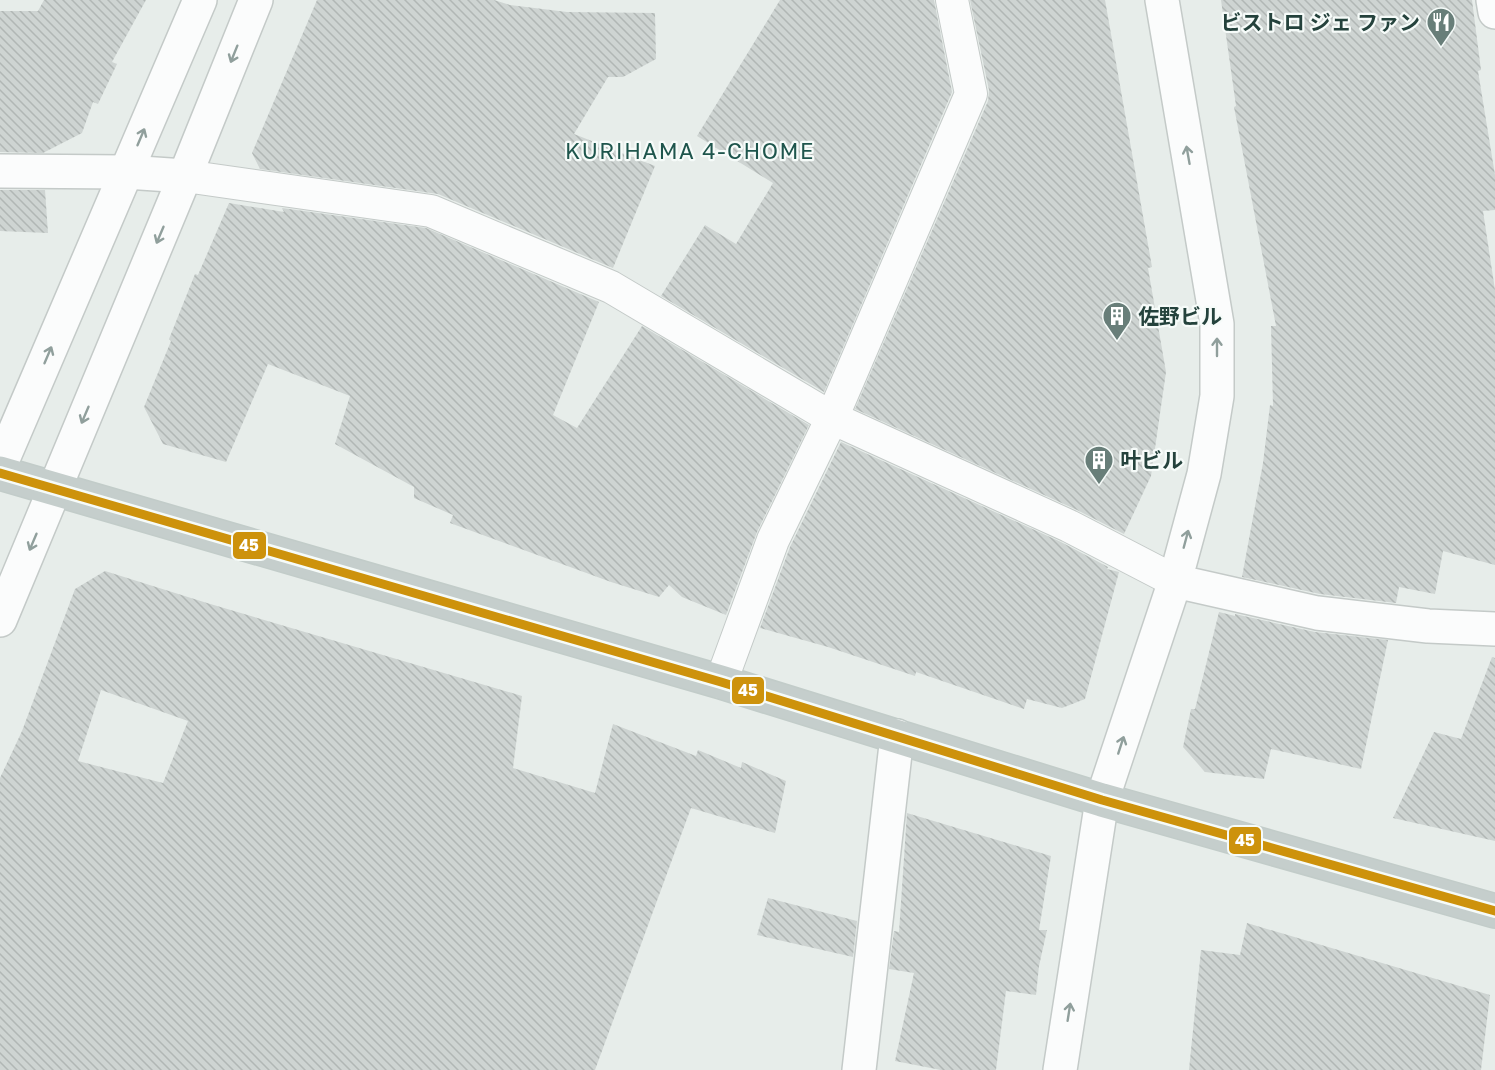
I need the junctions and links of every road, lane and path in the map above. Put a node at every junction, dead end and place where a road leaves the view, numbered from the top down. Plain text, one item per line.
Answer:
1 (201, 0) edge
2 (256, 0) edge
3 (952, 0) edge
4 (1162, 0) edge
5 (1493, 0) edge
6 (1495, 12) edge
7 (0, 171) edge
8 (126, 172) junction
9 (185, 176) junction
10 (832, 418) junction
11 (0, 466) edge
12 (0, 473) edge
13 (56, 488) junction
14 (1175, 581) junction
15 (0, 620) edge
16 (1495, 629) edge
17 (721, 682) junction
18 (897, 736) junction
19 (1102, 800) junction
20 (1495, 911) edge
21 (860, 1070) edge
22 (1060, 1070) edge

8 -> 1 street
2 -> 9 street
3 - 10 street
14 -> 4 street
5 - 6 street
7 - 8 street
8 - 9 street
11 -> 8 street
9 - 10 street
9 -> 13 street
10 - 14 street
10 - 17 street
12 - 13 highway
13 -> 15 street
13 - 17 highway
14 - 16 street
19 -> 14 street
17 - 18 highway
18 - 19 highway
18 - 21 street
19 - 20 highway
22 -> 19 street

